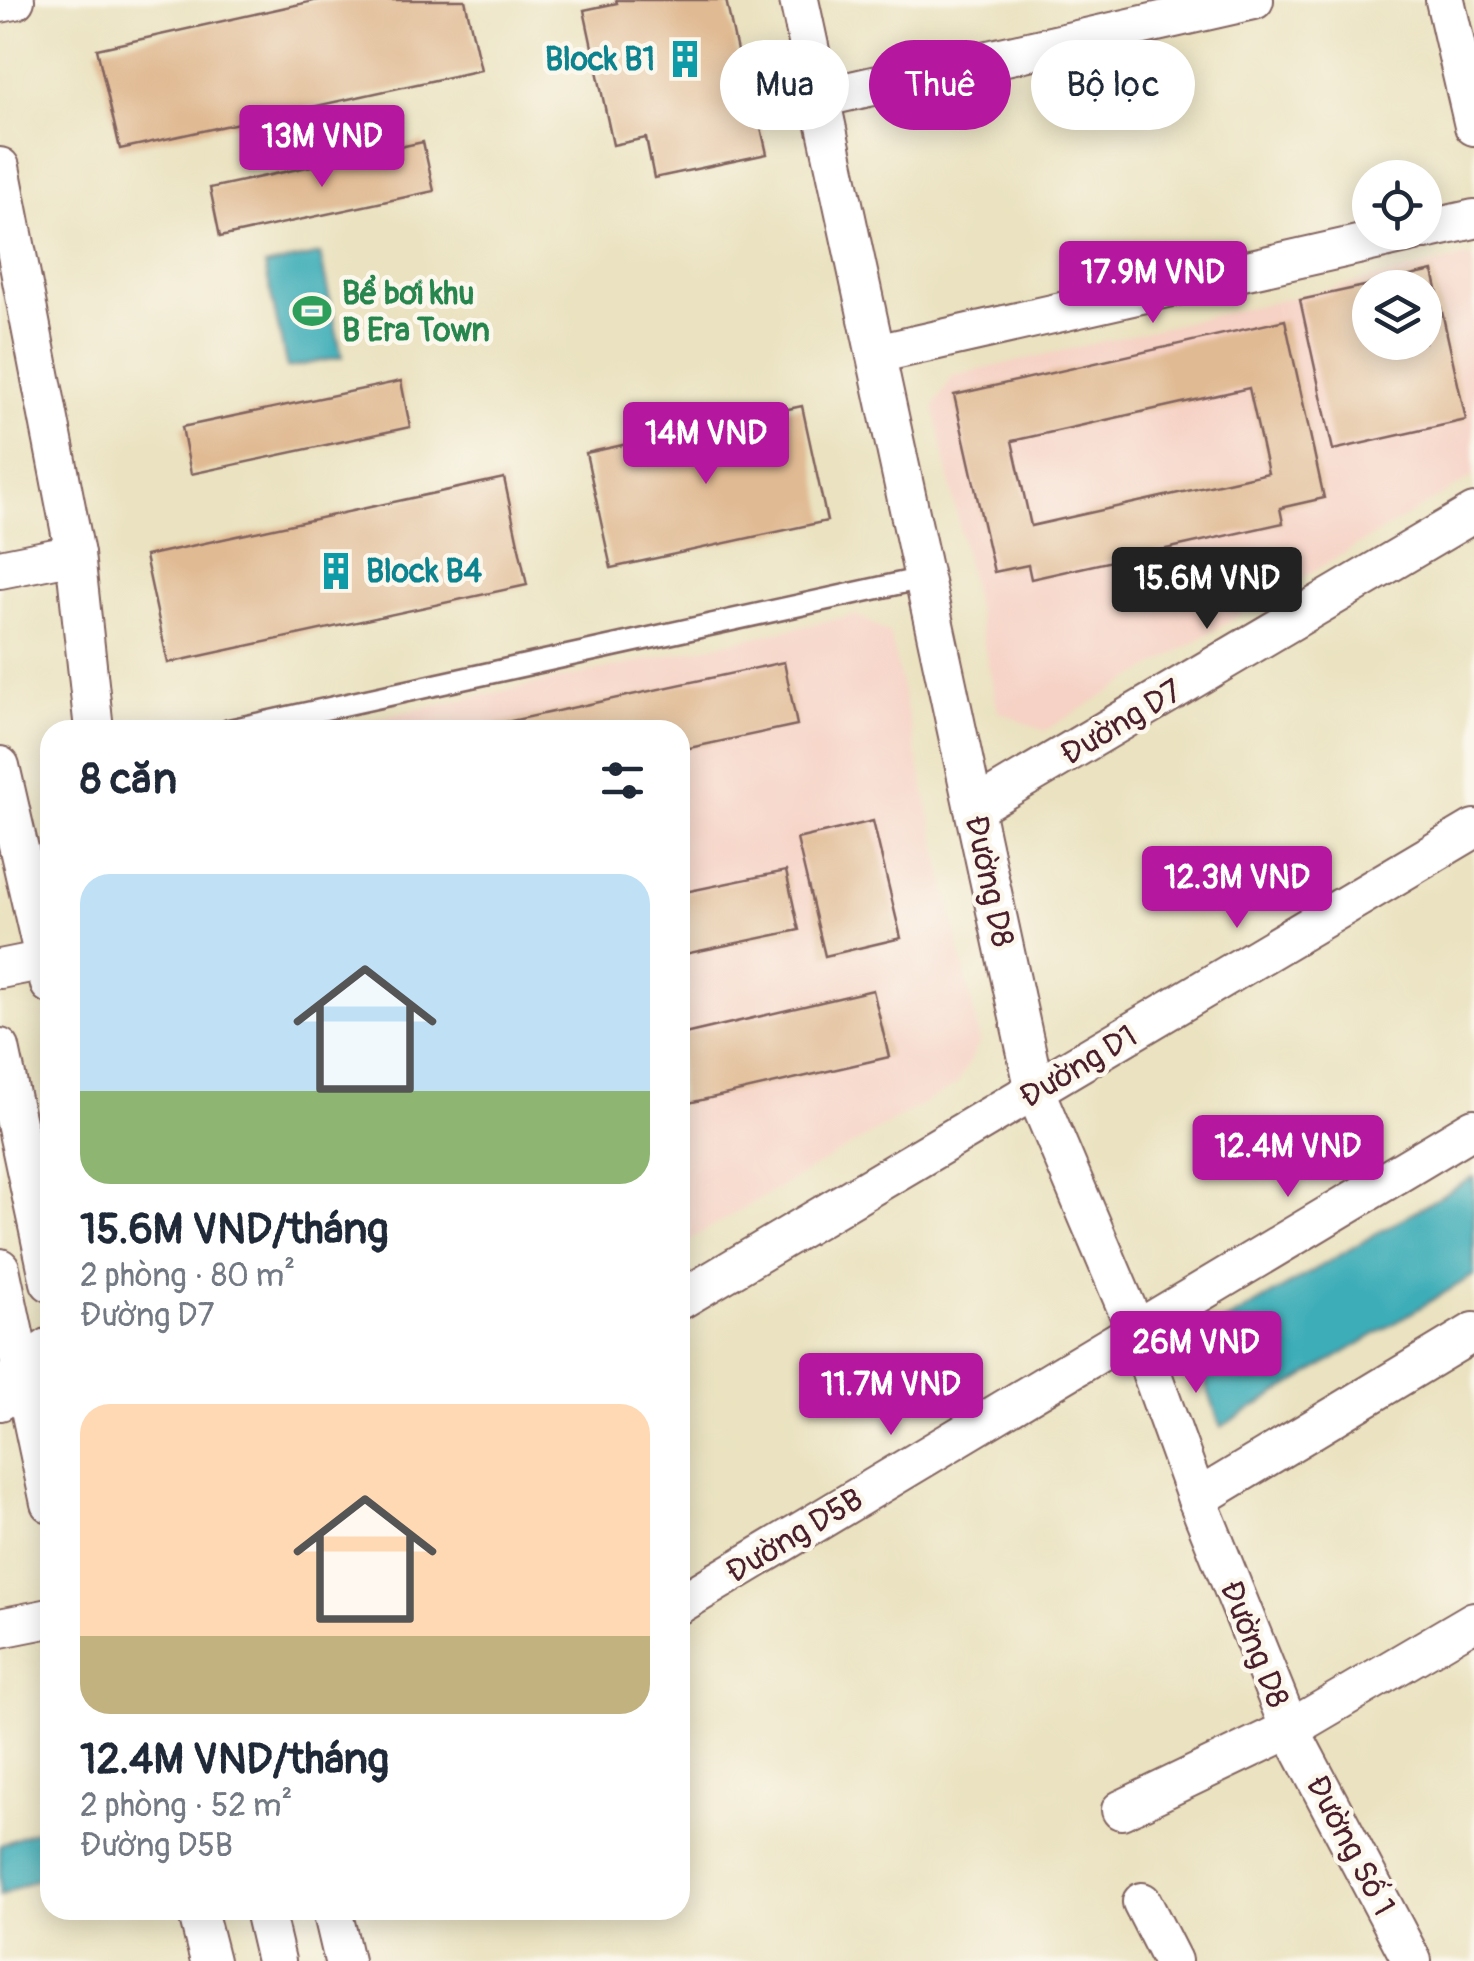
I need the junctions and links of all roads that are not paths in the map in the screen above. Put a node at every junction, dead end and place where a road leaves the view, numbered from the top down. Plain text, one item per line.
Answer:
1 (15, 0) edge
2 (799, 0) edge
3 (1254, 0) edge
4 (1445, 0) edge
5 (0, 3) edge
6 (808, 40) edge
7 (849, 91) edge
8 (1474, 126) edge
9 (827, 130) edge
10 (0, 167) edge
11 (1474, 219) edge
12 (1442, 226) edge
13 (1352, 246) edge
14 (876, 354) junction
15 (1474, 514) edge
16 (75, 554) junction
17 (0, 569) edge
18 (924, 578) junction
19 (93, 720) edge
20 (275, 720) edge
21 (0, 766) edge
22 (974, 808) junction
23 (1474, 829) edge
24 (40, 941) edge
25 (0, 969) edge
26 (40, 972) edge
27 (0, 1048) edge
28 (1036, 1091) junction
29 (1474, 1128) edge
30 (40, 1235) edge
31 (0, 1268) edge
32 (690, 1294) edge
33 (1136, 1330) junction
34 (1474, 1332) edge
35 (36, 1357) edge
36 (40, 1399) edge
37 (0, 1400) edge
38 (1197, 1499) junction
39 (690, 1598) edge
40 (40, 1620) edge
41 (1474, 1621) edge
42 (0, 1628) edge
43 (1290, 1729) junction
44 (1121, 1810) dead end
45 (1142, 1902) dead end
46 (200, 1920) edge
47 (266, 1920) edge
48 (334, 1920) edge
49 (210, 1961) edge
50 (276, 1961) edge
51 (344, 1961) edge
52 (1172, 1961) edge
53 (1412, 1961) edge

1 - 5 street
2 - 6 street, Đường D8
3 - 7 street
4 - 8 street
9 - 14 street, Đường D8
10 - 16 street
11 - 12 street
13 - 14 street
14 - 18 street, Đường D8
15 - 22 street, Đường D7
16 - 17 street
16 - 19 street
18 - 20 lane
18 - 22 street, Đường D8
21 - 24 street
22 - 28 street, Đường D8
23 - 28 street, Đường D1
25 - 26 street
27 - 30 street
28 - 32 street, Đường D1
28 - 33 street, Đường D8
29 - 33 street, Đường D5B
31 - 35 street
33 - 38 street, Đường D8
33 - 39 street, Đường D5B
34 - 38 street
35 - 36 street
35 - 37 street
38 - 43 street, Đường D8
40 - 42 street
41 - 43 street
43 - 44 street
43 - 53 street, Đường Số 1
45 - 52 street
46 - 49 street
47 - 50 street
48 - 51 street

